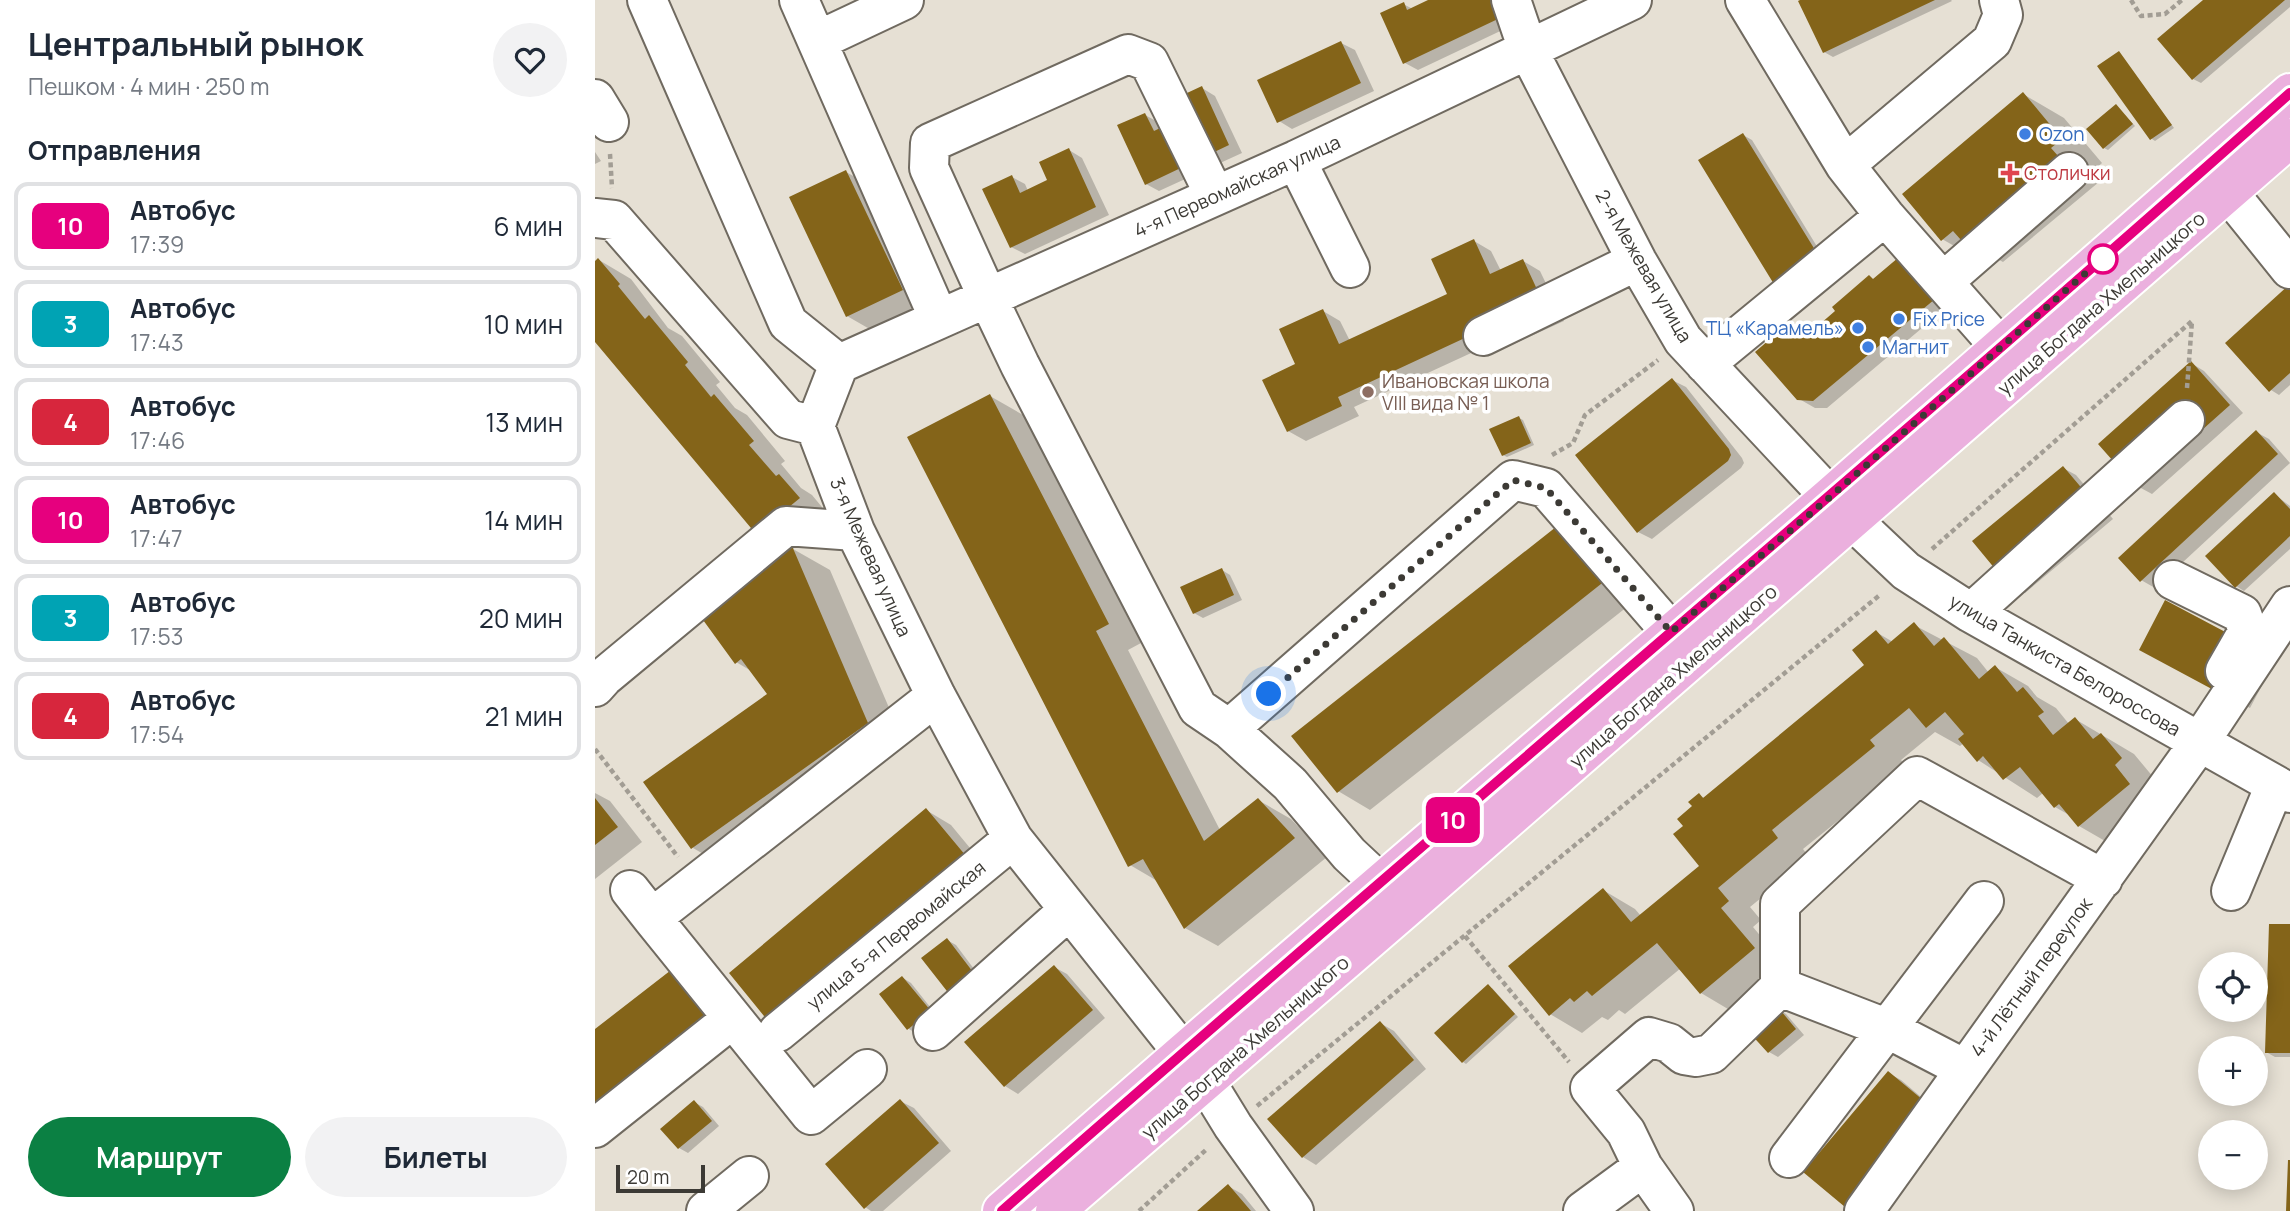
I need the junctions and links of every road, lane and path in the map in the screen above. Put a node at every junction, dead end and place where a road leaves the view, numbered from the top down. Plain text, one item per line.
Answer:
1 (647, 0) edge
2 (799, 0) edge
3 (904, 0) edge
4 (1511, 0) edge
5 (1632, 0) edge
6 (1745, 0) edge
7 (1999, 0) edge
8 (2131, 0) edge
9 (2182, 0) edge
10 (817, 41) junction
11 (1528, 50) junction
12 (2290, 93) edge
13 (602, 111) edge
14 (2290, 138) edge
15 (1296, 160) junction
16 (1845, 165) junction
17 (2069, 172) dead end
18 (2228, 192) junction
19 (1215, 196) junction
20 (1885, 216) junction
21 (604, 219) edge
22 (1637, 261) junction
23 (1350, 268) dead end
24 (2290, 269) edge
25 (1943, 282) junction
26 (988, 298) junction
27 (939, 319) junction
28 (1483, 336) dead end
29 (2001, 348) junction
30 (1694, 352) junction
31 (839, 364) junction
32 (2185, 420) joint
33 (815, 426) junction
34 (1513, 480) junction
35 (1841, 508) junction
36 (855, 531) junction
37 (1906, 571) junction
38 (2173, 580) dead end
39 (2290, 606) edge
40 (1971, 612) junction
41 (1671, 632) junction
42 (595, 687) edge
43 (936, 696) junction
44 (1229, 729) junction
45 (2193, 740) junction
46 (595, 749) edge
47 (2282, 789) edge
48 (1013, 839) junction
49 (2102, 878) junction
50 (698, 883) junction
51 (1380, 883) junction
52 (2231, 891) dead end
53 (1983, 901) dead end
54 (1069, 910) junction
55 (1465, 936) junction
56 (1780, 987) junction
57 (732, 1019) junction
58 (1886, 1028) junction
59 (933, 1031) dead end
60 (778, 1032) dead end
61 (1194, 1067) junction
62 (867, 1069) dead end
63 (1965, 1069) junction
64 (1590, 1088) junction
65 (1233, 1126) junction
66 (595, 1128) edge
67 (1789, 1158) dead end
68 (1643, 1167) junction
69 (749, 1176) dead end
70 (706, 1211) edge
71 (1002, 1211) edge
72 (1055, 1211) edge
73 (1139, 1211) edge
74 (1294, 1211) edge
75 (1583, 1211) edge
76 (1674, 1211) edge
77 (1864, 1211) edge

1 - 31 street
2 - 10 street
3 - 10 street
4 - 11 street, 2-я Межевая улица
5 - 11 street, 4-я Первомайская улица
6 - 16 street
7 - 16 street
8 - 9 path
10 - 27 street
11 - 15 street, 4-я Первомайская улица
11 - 22 street, 2-я Межевая улица
12 - 29 main road, улица Богдана Хмельницкого
13 - 21 path
14 - 18 main road, улица Богдана Хмельницкого
15 - 19 street, 4-я Первомайская улица
15 - 23 street
16 - 20 street
17 - 25 street
18 - 24 street
18 - 35 main road, улица Богдана Хмельницкого
19 - 26 street, 4-я Первомайская улица
19 - 26 street
20 - 25 street
20 - 30 street
21 - 33 street
22 - 28 street
22 - 30 street, 2-я Межевая улица
25 - 29 street
26 - 27 street, 4-я Первомайская улица
26 - 44 street
27 - 31 street, 4-я Первомайская улица
29 - 35 main road, улица Богдана Хмельницкого
30 - 34 path
30 - 35 street, 2-я Межевая улица
31 - 33 street
32 - 37 path
32 - 40 street
33 - 36 street, 3-я Межевая улица
34 - 41 street
34 - 44 street
35 - 37 street, улица Танкиста Белороссова
35 - 41 main road, улица Богдана Хмельницкого
35 - 61 main road, улица Богдана Хмельницкого
36 - 42 street
36 - 43 street, 3-я Межевая улица
37 - 40 street, улица Танкиста Белороссова
37 - 55 path
38 - 45 street
39 - 45 street
40 - 45 street, улица Танкиста Белороссова
41 - 51 main road, улица Богдана Хмельницкого
43 - 48 street, 3-я Межевая улица
43 - 50 street
44 - 51 street
45 - 47 street, улица Танкиста Белороссова
45 - 49 street, 4-й Лётный переулок
46 - 50 path
47 - 52 street
48 - 54 street, 3-я Межевая улица
48 - 60 street, улица 5-я Первомайская
49 - 56 street
49 - 63 street, 4-й Лётный переулок
50 - 57 street
51 - 61 main road, улица Богдана Хмельницкого
53 - 58 street
54 - 59 street
54 - 61 street, 3-я Межевая улица
55 - 64 path
55 - 65 path
56 - 58 street
56 - 64 street
57 - 62 street
57 - 66 street
58 - 63 street
58 - 67 street
61 - 65 street, 3-я Межевая улица
61 - 71 main road, улица Богдана Хмельницкого
61 - 72 main road, улица Богдана Хмельницкого
63 - 77 street, 4-й Лётный переулок
64 - 68 street
65 - 73 path
65 - 74 street, 3-я Межевая улица
68 - 75 street
68 - 76 street
69 - 70 street

